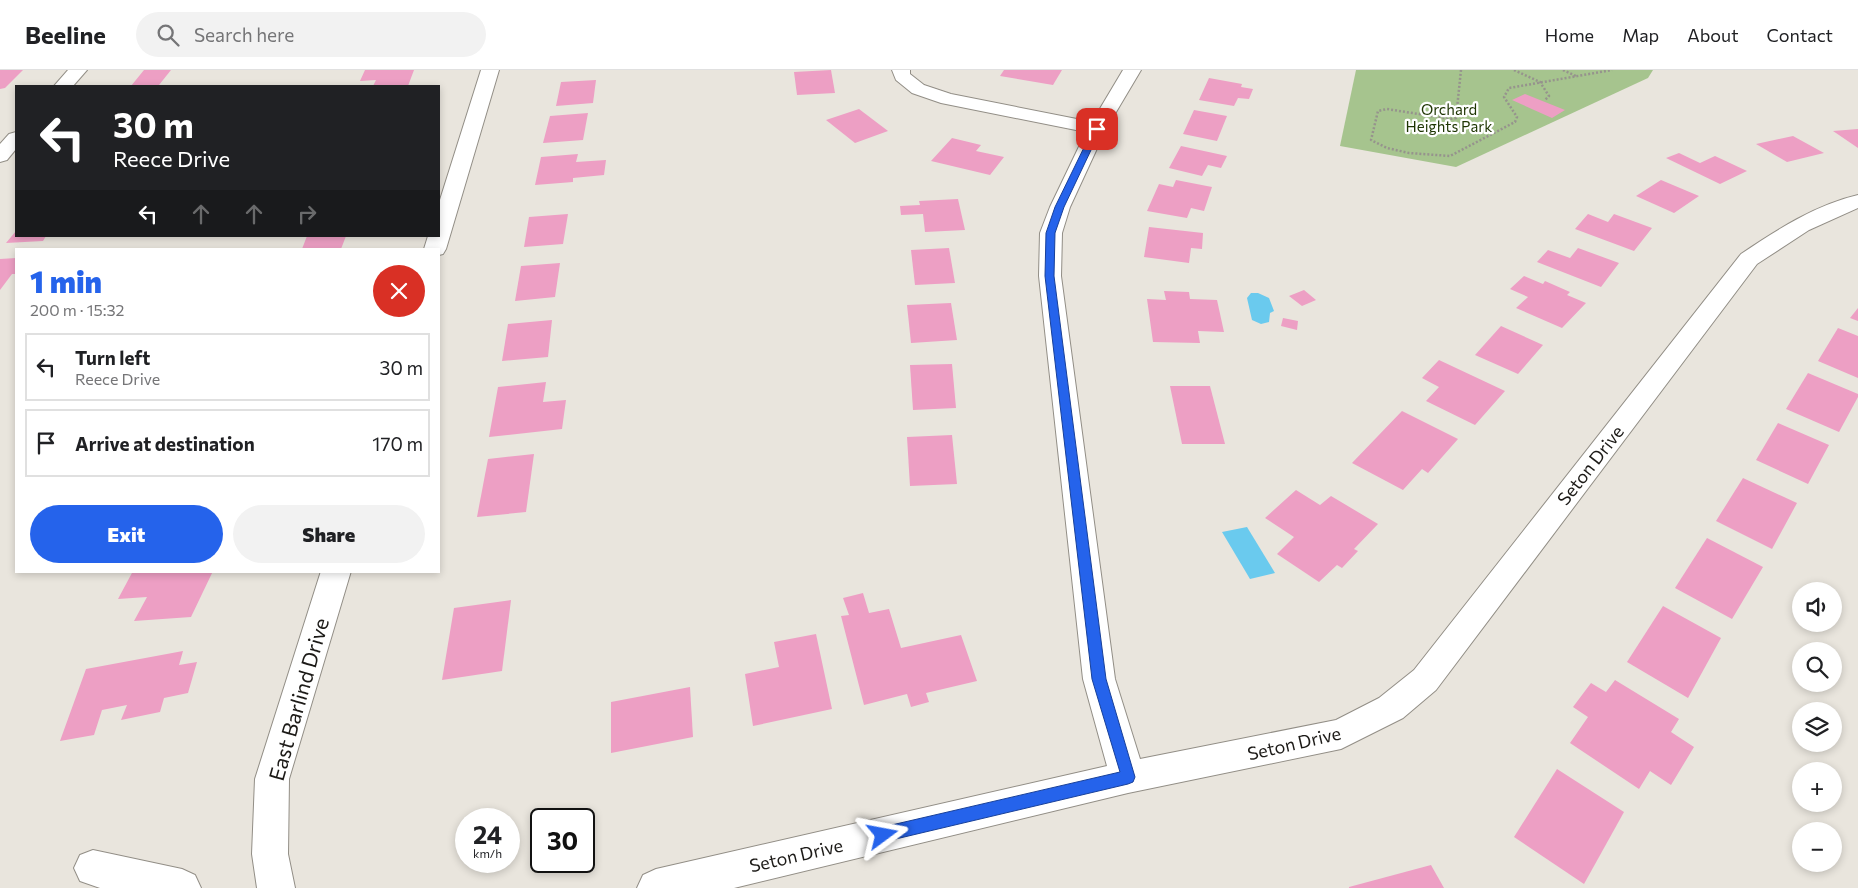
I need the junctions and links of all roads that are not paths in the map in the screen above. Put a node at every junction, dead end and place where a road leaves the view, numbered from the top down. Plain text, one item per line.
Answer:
1 (78, 70) edge
2 (490, 70) edge
3 (901, 70) edge
4 (1132, 70) edge
5 (64, 85) edge
6 (1097, 129) junction
7 (15, 139) edge
8 (0, 156) edge
9 (1858, 201) edge
10 (440, 233) edge
11 (335, 573) edge
12 (1128, 777) junction
13 (93, 868) dead end
14 (182, 888) edge
15 (276, 888) edge
16 (656, 888) edge

1 - 5 street
2 - 10 street
3 - 6 street
4 - 6 street
6 - 12 street
7 - 8 street
9 - 12 street, Seton Drive
11 - 15 street, East Barlind Drive
12 - 16 street, Seton Drive
13 - 14 street

